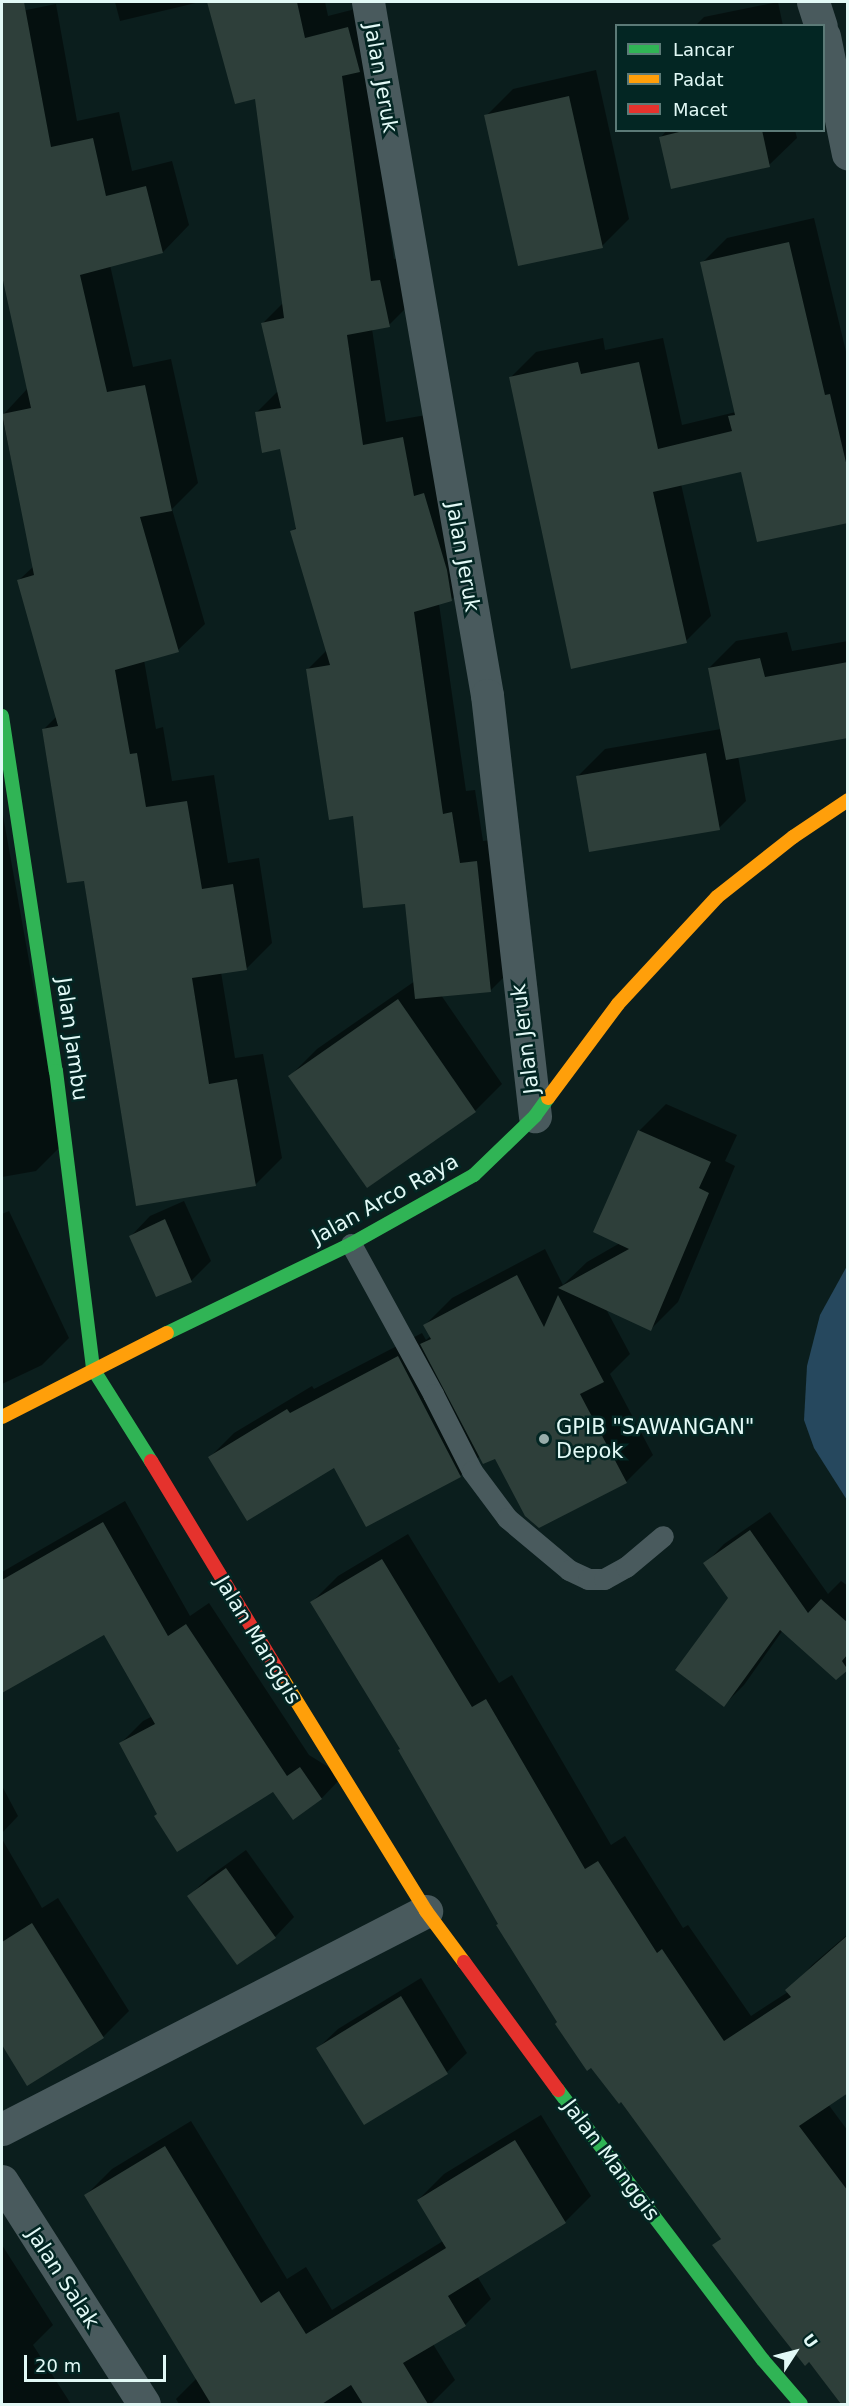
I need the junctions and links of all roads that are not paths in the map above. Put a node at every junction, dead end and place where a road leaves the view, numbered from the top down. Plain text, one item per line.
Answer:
1 (368, 2) edge
2 (813, 2) edge
3 (820, 24) edge
4 (825, 41) edge
5 (848, 154) edge
6 (2, 716) edge
7 (848, 800) edge
8 (535, 1116) junction
9 (351, 1244) junction
10 (93, 1369) junction
11 (2, 1418) edge
12 (663, 1536) dead end
13 (426, 1911) junction
14 (2, 2129) edge
15 (2, 2181) edge
16 (144, 2404) edge
17 (801, 2404) edge

1 - 8 street, Jalan Jeruk
2 - 3 street
4 - 5 street
6 - 10 street, Jalan Jambu
7 - 8 street, Jalan Arco Raya
8 - 9 street, Jalan Arco Raya
9 - 10 street, Jalan Arco Raya
9 - 12 lane
10 - 11 street, Jalan Arco Raya
10 - 13 street, Jalan Manggis
13 - 14 street
13 - 17 street, Jalan Manggis
15 - 16 street, Jalan Salak

